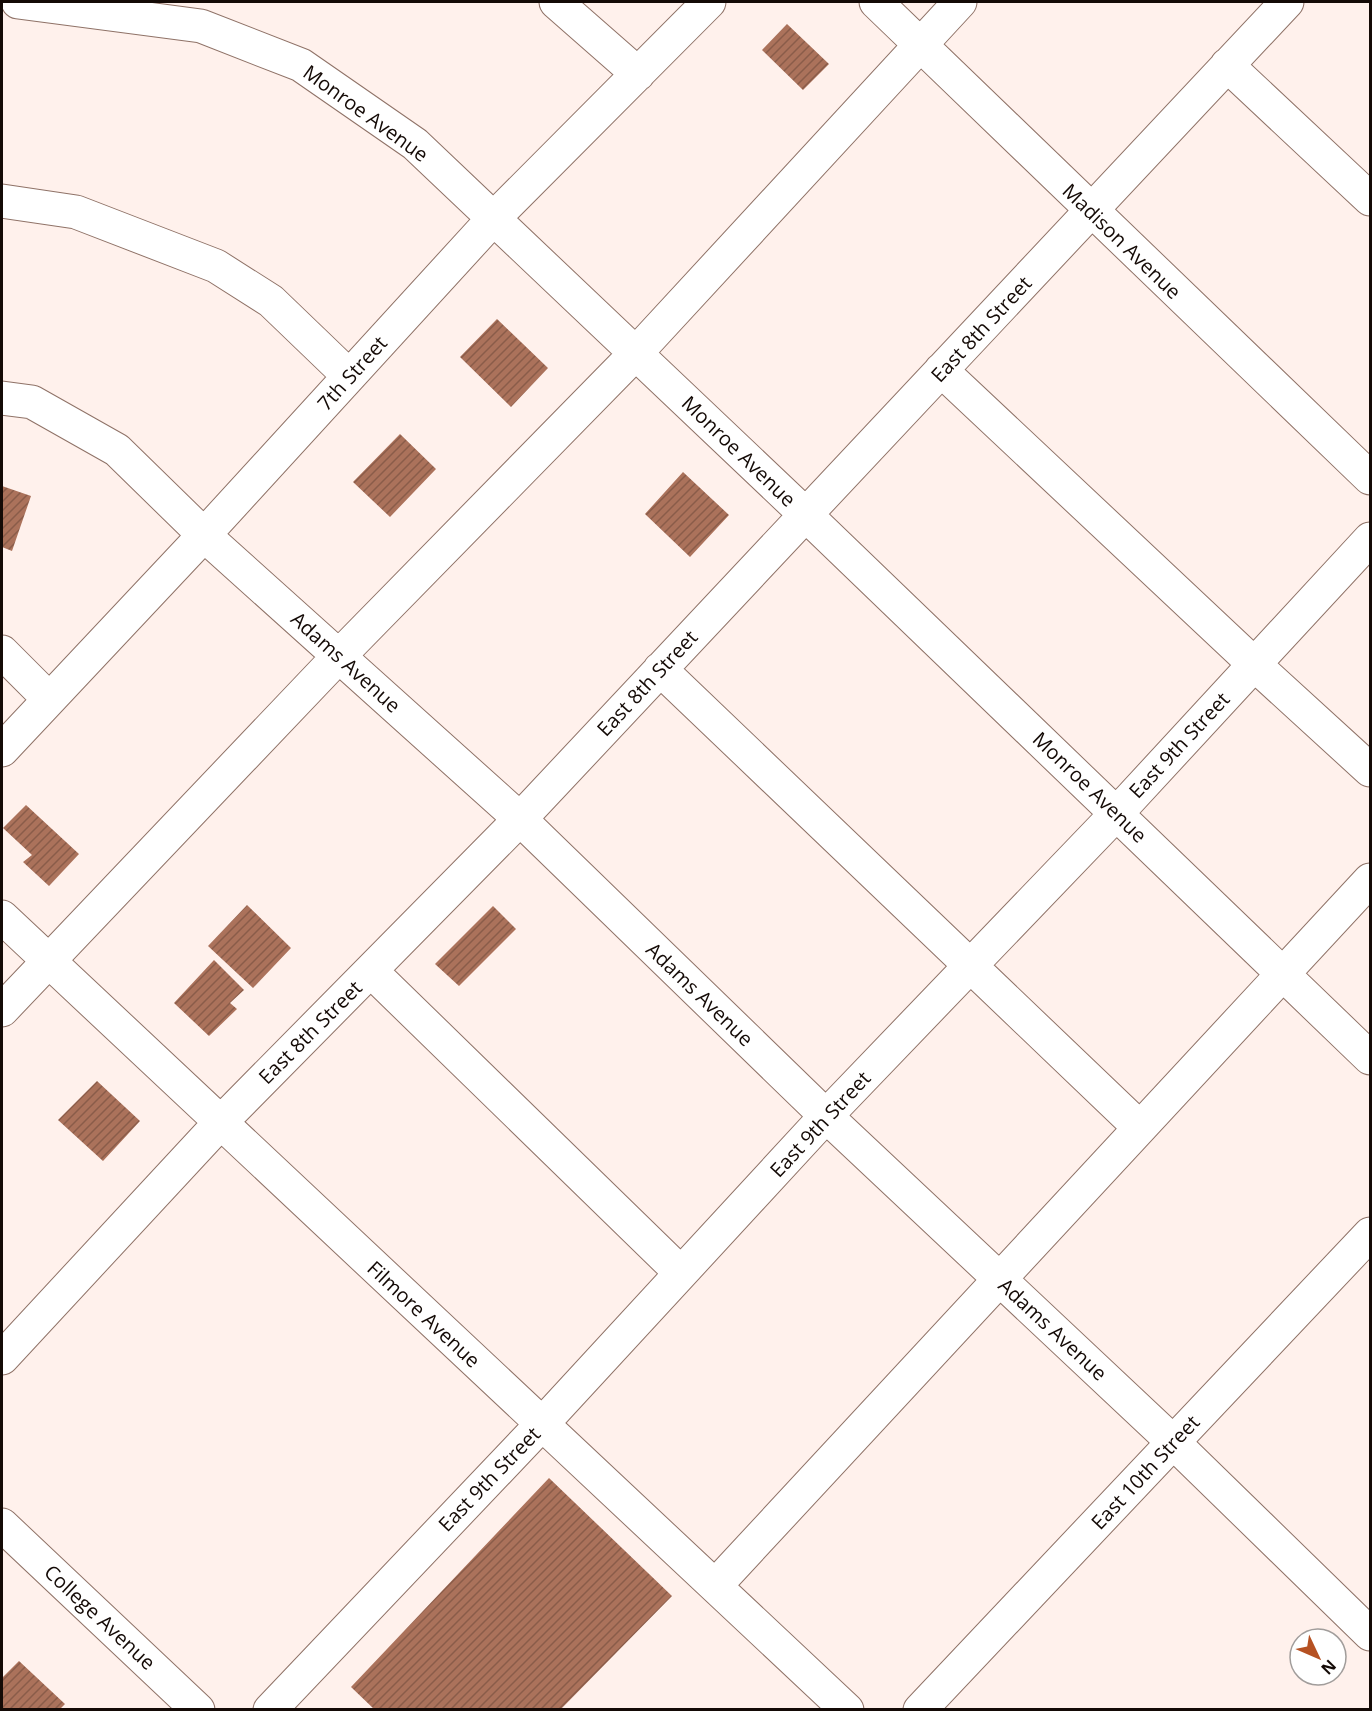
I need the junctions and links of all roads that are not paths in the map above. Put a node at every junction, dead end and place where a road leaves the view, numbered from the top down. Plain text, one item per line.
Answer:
1 (18, 2) edge
2 (556, 2) edge
3 (709, 2) edge
4 (876, 2) edge
5 (960, 2) edge
6 (1287, 2) edge
7 (920, 44) junction
8 (1227, 65) junction
9 (638, 74) junction
10 (1371, 199) edge
11 (2, 201) edge
12 (1092, 212) junction
13 (494, 218) junction
14 (636, 352) junction
15 (941, 370) junction
16 (349, 376) junction
17 (2, 398) edge
18 (1371, 478) edge
19 (805, 514) junction
20 (204, 535) junction
21 (1371, 539) edge
22 (2, 651) edge
23 (339, 656) junction
24 (1254, 664) junction
25 (660, 669) junction
26 (49, 699) junction
27 (2, 750) edge
28 (1371, 770) edge
29 (1117, 813) junction
30 (520, 819) junction
31 (1371, 880) edge
32 (2, 917) edge
33 (48, 961) junction
34 (971, 965) junction
35 (371, 970) junction
36 (1283, 973) junction
37 (2, 1010) edge
38 (1371, 1058) edge
39 (826, 1116) junction
40 (220, 1123) junction
41 (1139, 1127) junction
42 (1371, 1234) edge
43 (681, 1273) junction
44 (999, 1278) junction
45 (2, 1358) edge
46 (542, 1424) junction
47 (1173, 1442) junction
48 (2, 1526) edge
49 (715, 1586) junction
50 (1371, 1634) edge
51 (198, 1710) edge
52 (270, 1710) edge
53 (847, 1710) edge
54 (920, 1710) edge

1 - 13 street, Monroe Avenue
2 - 9 street
3 - 9 street, 7th Street
4 - 7 street, Madison Avenue
5 - 7 street
6 - 8 street, East 8th Street
7 - 12 street, Madison Avenue
7 - 14 street
8 - 10 street
8 - 12 street, East 8th Street
9 - 13 street, 7th Street
11 - 16 street
12 - 15 street, East 8th Street
12 - 18 street, Madison Avenue
13 - 14 street, Monroe Avenue
13 - 16 street, 7th Street
14 - 19 street, Monroe Avenue
14 - 23 street
15 - 19 street, East 8th Street
15 - 24 street
16 - 20 street, 7th Street
17 - 20 street, Adams Avenue
19 - 25 street, East 8th Street
19 - 29 street, Monroe Avenue
20 - 23 street, Adams Avenue
20 - 26 street, 7th Street
21 - 24 street, East 9th Street
22 - 26 street
23 - 30 street, Adams Avenue
23 - 33 street
24 - 28 street
24 - 29 street, East 9th Street
25 - 30 street, East 8th Street
25 - 34 street
26 - 27 street, 7th Street
29 - 34 street, East 9th Street
29 - 36 street, Monroe Avenue
30 - 35 street, East 8th Street
30 - 39 street, Adams Avenue
31 - 36 street
32 - 33 street, Filmore Avenue
33 - 37 street
33 - 40 street, Filmore Avenue
34 - 39 street, East 9th Street
34 - 41 street
35 - 40 street, East 8th Street
35 - 43 street
36 - 38 street, Monroe Avenue
36 - 41 street
39 - 43 street, East 9th Street
39 - 44 street, Adams Avenue
40 - 45 street, East 8th Street
40 - 46 street, Filmore Avenue
41 - 44 street
42 - 47 street, East 10th Street
43 - 46 street, East 9th Street
44 - 47 street, Adams Avenue
44 - 49 street
46 - 49 street, Filmore Avenue
46 - 52 street, East 9th Street
47 - 50 street, Adams Avenue
47 - 54 street, East 10th Street
48 - 51 street, College Avenue
49 - 53 street, Filmore Avenue

